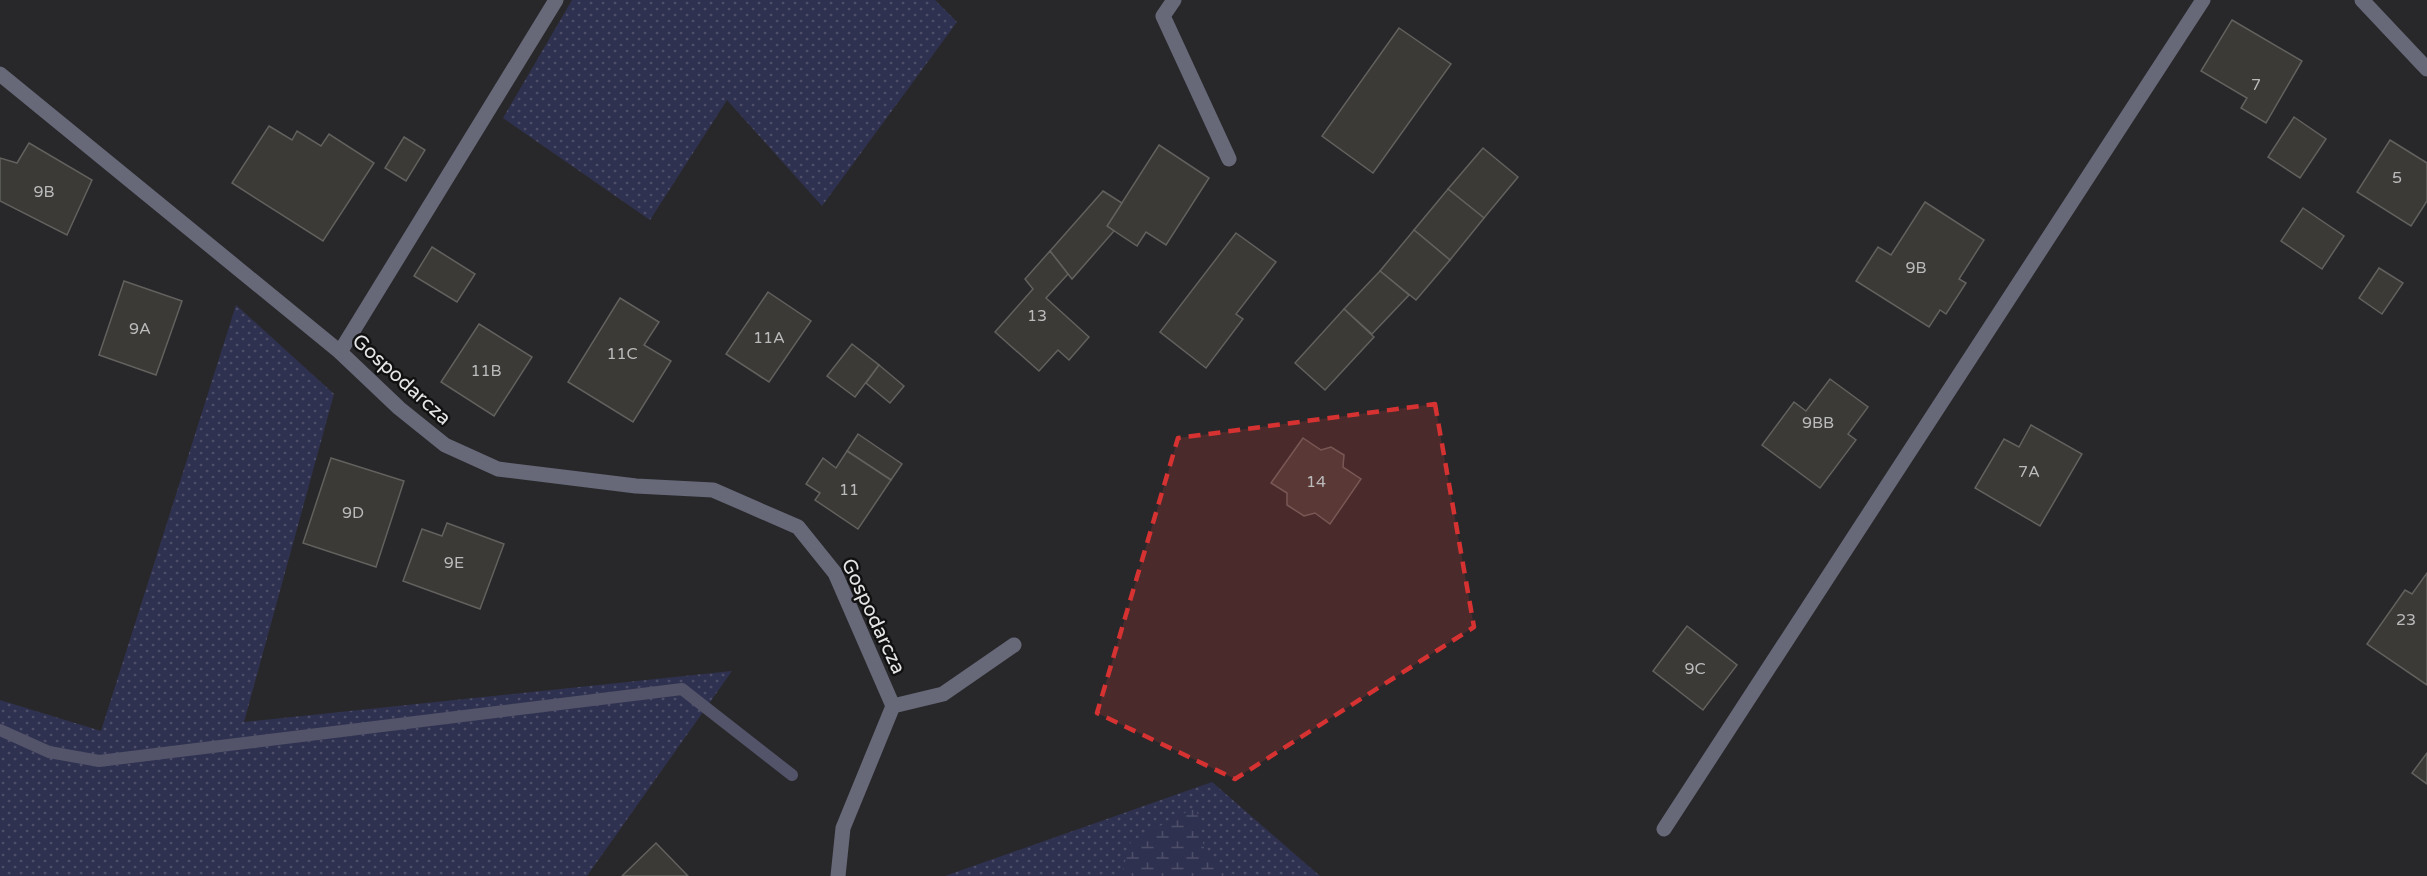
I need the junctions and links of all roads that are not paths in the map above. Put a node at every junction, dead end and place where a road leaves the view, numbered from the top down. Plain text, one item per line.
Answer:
1 (556, 0) edge
2 (1174, 0) edge
3 (2203, 0) edge
4 (2362, 0) edge
5 (2427, 69) edge
6 (0, 74) edge
7 (1229, 159) dead end
8 (340, 352) junction
9 (1014, 645) dead end
10 (893, 706) junction
11 (1664, 829) dead end
12 (838, 876) edge

1 - 8 street
2 - 7 street
3 - 11 street
4 - 5 street
6 - 8 street, Gospodarcza
8 - 10 street, Gospodarcza
9 - 10 street, Gospodarcza
10 - 12 street, Gospodarcza

